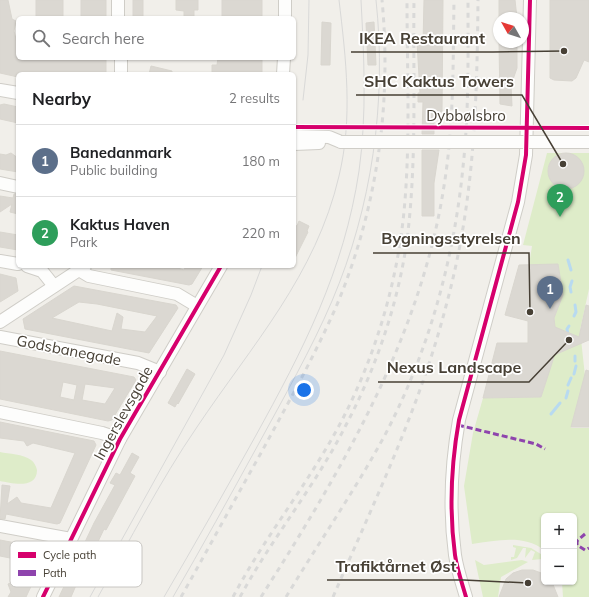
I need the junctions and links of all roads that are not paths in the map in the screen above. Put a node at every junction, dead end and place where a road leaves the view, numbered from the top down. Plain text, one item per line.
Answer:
1 (118, 0) edge
2 (285, 0) edge
3 (530, 0) edge
4 (118, 16) edge
5 (285, 16) edge
6 (121, 60) edge
7 (284, 60) edge
8 (121, 72) edge
9 (283, 72) edge
10 (0, 90) edge
11 (16, 93) edge
12 (296, 136) edge
13 (341, 142) junction
14 (589, 142) edge
15 (296, 144) edge
16 (0, 183) edge
17 (16, 187) edge
18 (0, 261) edge
19 (16, 264) edge
20 (32, 268) edge
21 (82, 268) edge
22 (220, 268) edge
23 (54, 286) junction
24 (197, 306) junction
25 (0, 322) edge
26 (0, 337) edge
27 (160, 372) junction
28 (0, 412) edge
29 (120, 439) junction
30 (0, 526) edge
31 (71, 539) joint
32 (49, 587) edge
33 (44, 597) edge
34 (466, 597) edge

1 - 4 street
2 - 5 street
3 - 34 street
6 - 8 street
7 - 9 street
10 - 11 street
12 - 13 street, Dybbølsbro
13 - 14 street, Dybbølsbro, bridge
13 - 15 street, Dybbølsbro
16 - 17 street
18 - 19 street
20 - 23 street
21 - 23 street
21 - 24 street
22 - 24 street, Ingerslevsgade
23 - 25 street
24 - 27 street, Ingerslevsgade
26 - 27 street, Godsbanegade
27 - 29 street, Ingerslevsgade
28 - 29 street
29 - 31 street, Ingerslevsgade
30 - 31 street
32 - 33 street, Ingerslevsgade

